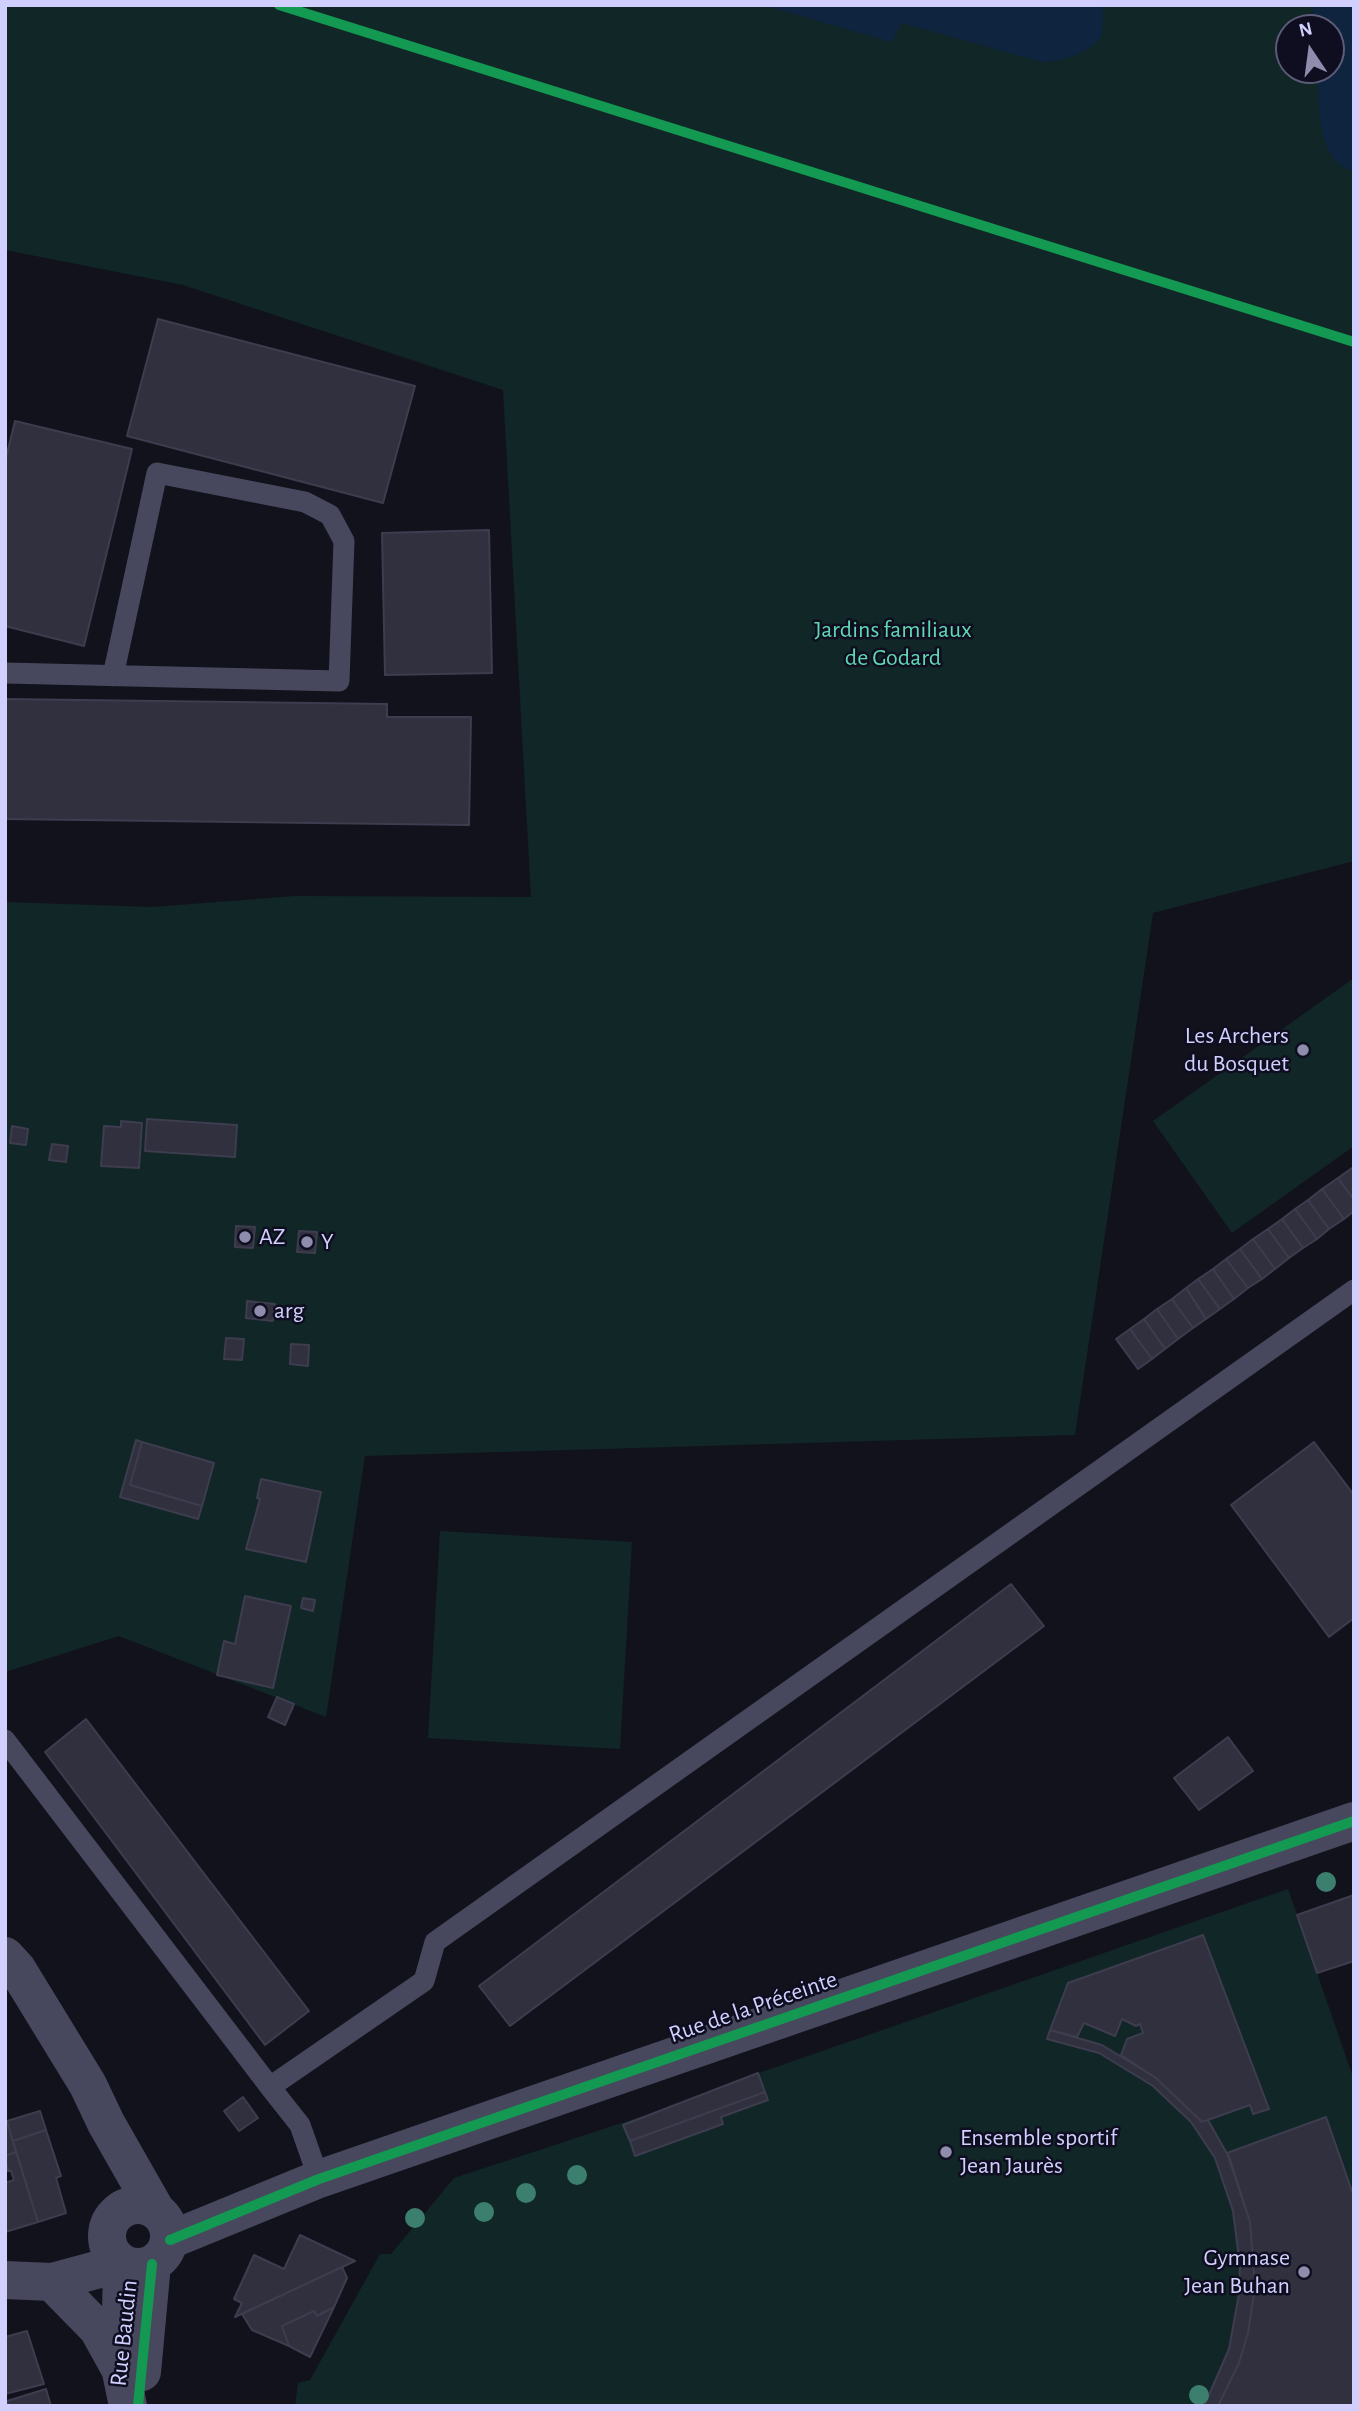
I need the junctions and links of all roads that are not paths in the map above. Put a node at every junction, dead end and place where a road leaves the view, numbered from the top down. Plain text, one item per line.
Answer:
1 (5, 673) edge
2 (113, 676) junction
3 (1353, 1292) edge
4 (5, 1740) edge
5 (1354, 1821) edge
6 (5, 1956) edge
7 (270, 2087) junction
8 (319, 2179) junction
9 (141, 2235) junction
10 (5, 2266) edge
11 (5, 2280) edge
12 (52, 2282) junction
13 (120, 2367) junction
14 (128, 2406) edge
15 (138, 2406) edge

1 - 2 lane
2 - 2 lane
3 - 7 lane
4 - 7 lane
5 - 8 street, Rue de la Préceinte
6 - 9 street
7 - 8 lane
8 - 9 street, Rue de la Préceinte
9 - 10 street
9 - 12 street
9 - 13 street, Rue Baudin
9 - 15 street, Rue Baudin
11 - 12 street
12 - 13 street
13 - 14 street, Rue Baudin

